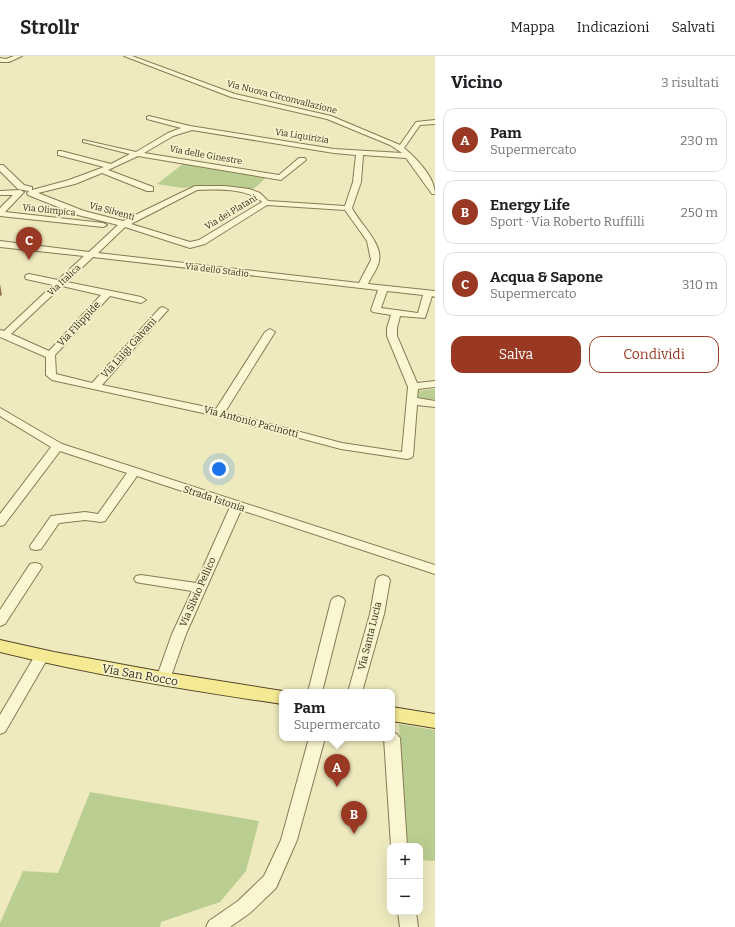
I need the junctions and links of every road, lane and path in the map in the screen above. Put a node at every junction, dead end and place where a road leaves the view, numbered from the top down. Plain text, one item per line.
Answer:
1 (19, 56) edge
2 (127, 56) edge
3 (0, 60) edge
4 (149, 118) dead end
5 (435, 122) edge
6 (192, 128) junction
7 (85, 141) dead end
8 (401, 148) junction
9 (61, 153) dead end
10 (360, 153) junction
11 (137, 154) junction
12 (410, 156) junction
13 (302, 160) dead end
14 (110, 166) junction
15 (0, 167) edge
16 (100, 170) junction
17 (263, 184) junction
18 (150, 189) dead end
19 (0, 192) edge
20 (28, 192) junction
21 (435, 192) edge
22 (266, 202) junction
23 (348, 208) junction
24 (0, 213) edge
25 (122, 226) junction
26 (0, 244) edge
27 (190, 245) joint
28 (91, 255) junction
29 (29, 277) dead end
30 (61, 283) junction
31 (362, 286) junction
32 (383, 288) junction
33 (431, 293) edge
34 (108, 294) junction
35 (141, 300) dead end
36 (163, 310) dead end
37 (396, 313) junction
38 (270, 332) dead end
39 (2, 334) edge
40 (50, 355) junction
41 (435, 384) edge
42 (95, 386) junction
43 (413, 386) junction
44 (412, 401) junction
45 (435, 404) edge
46 (0, 411) edge
47 (219, 413) junction
48 (58, 446) junction
49 (134, 472) junction
50 (237, 506) junction
51 (0, 522) edge
52 (36, 546) dead end
53 (35, 567) dead end
54 (435, 570) edge
55 (141, 579) dead end
56 (383, 580) dead end
57 (200, 588) junction
58 (338, 601) dead end
59 (0, 621) edge
60 (0, 646) edge
61 (42, 656) junction
62 (163, 679) junction
63 (316, 689) edge
64 (357, 689) edge
65 (279, 697) edge
66 (395, 714) edge
67 (435, 721) edge
68 (0, 728) edge
69 (316, 741) edge
70 (392, 741) edge
71 (399, 843) edge
72 (407, 915) edge
73 (215, 927) edge
74 (409, 927) edge

1 - 3 street
2 - 8 street, Via Nuova Circonvallazione
4 - 6 street, Via Liquirizia
5 - 8 street
6 - 10 street, Via Liquirizia
6 - 11 street, Via Liquirizia
7 - 11 street, Via delle Ginestre
8 - 12 street, Via Nuova Circonvallazione
9 - 14 street
10 - 12 street, Via Liquirizia
10 - 23 street
11 - 14 street, Via Liquirizia
11 - 17 street, Via delle Ginestre
12 - 21 street, Via Nuova Circonvallazione
13 - 17 street, Via delle Ginestre
14 - 16 street, Via Liquirizia
15 - 20 street
16 - 18 street
16 - 20 street, Via Liquirizia
17 - 22 street, Via dei Platani
17 - 25 street, Via Italica
19 - 20 street, Via Liquirizia
20 - 24 street
20 - 25 street, Via Silventi
22 - 23 street
22 - 27 street, Via dei Platani
23 - 31 street
24 - 25 street, Via Olimpica
25 - 27 street, Via Silventi
25 - 28 street, Via Italica
26 - 28 street, Via dello Stadio
28 - 30 street, Via Italica
28 - 31 street, Via dello Stadio
29 - 30 street
30 - 34 street
30 - 39 street, Via Italica
31 - 32 street, Via dello Stadio
32 - 33 street, Via dello Stadio
32 - 37 street
33 - 37 street
34 - 35 street
34 - 40 street, Via Filippide
36 - 42 street, Via Luigi Galvani
37 - 43 street
38 - 47 street
39 - 40 street
40 - 42 street, Via Antonio Pacinotti
41 - 43 street
42 - 47 street, Via Antonio Pacinotti
43 - 44 street
44 - 45 street
44 - 47 street, Via Antonio Pacinotti
46 - 48 street, Strada Istonia
48 - 49 street, Strada Istonia
48 - 51 street
49 - 50 street, Strada Istonia
49 - 52 street
50 - 54 street, Strada Istonia
50 - 57 street, Via Silvio Pellico
53 - 59 street
55 - 57 street
56 - 64 street, Via Santa Lucia
57 - 62 street, Via Silvio Pellico
58 - 63 street
60 - 61 main road, Via San Rocco
61 - 62 main road, Via San Rocco
61 - 68 street
62 - 65 main road, Via San Rocco
66 - 67 main road
69 - 73 street
70 - 71 street
72 - 74 street

